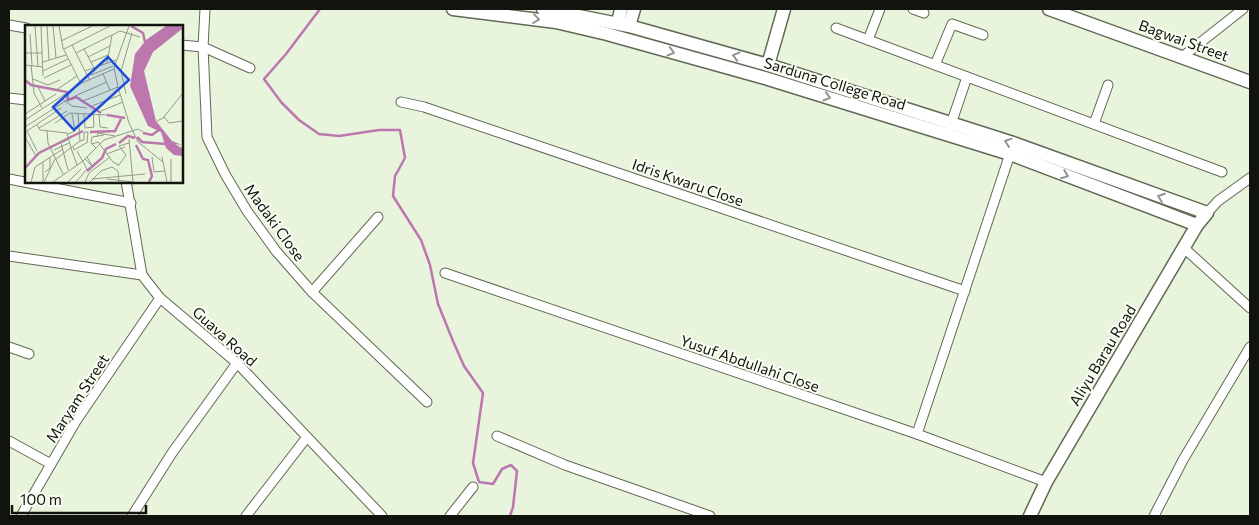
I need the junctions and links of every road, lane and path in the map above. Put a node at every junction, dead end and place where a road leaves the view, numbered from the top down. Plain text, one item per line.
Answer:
1 (205, 9) edge
2 (453, 9) edge
3 (543, 9) edge
4 (621, 9) edge
5 (634, 9) edge
6 (784, 9) edge
7 (880, 9) edge
8 (912, 9) edge
9 (1049, 9) edge
10 (1243, 9) edge
11 (924, 13) dead end
12 (623, 24) junction
13 (9, 25) edge
14 (25, 28) edge
15 (836, 28) dead end
16 (983, 35) dead end
17 (868, 40) junction
18 (182, 45) edge
19 (202, 47) junction
20 (1182, 57) junction
21 (768, 65) junction
22 (935, 65) junction
23 (250, 68) dead end
24 (967, 77) junction
25 (1250, 82) edge
26 (1108, 85) dead end
27 (9, 98) edge
28 (25, 100) edge
29 (400, 102) dead end
30 (1094, 124) junction
31 (950, 128) junction
32 (1010, 154) junction
33 (1222, 172) dead end
34 (1250, 178) edge
35 (9, 179) edge
36 (126, 182) edge
37 (131, 203) junction
38 (1207, 213) junction
39 (378, 217) dead end
40 (1197, 225) junction
41 (1184, 248) junction
42 (9, 256) edge
43 (444, 273) dead end
44 (142, 275) junction
45 (965, 291) junction
46 (312, 292) junction
47 (160, 298) junction
48 (1250, 308) edge
49 (9, 347) edge
50 (1250, 347) edge
51 (29, 354) dead end
52 (237, 363) junction
53 (427, 402) dead end
54 (917, 434) junction
55 (497, 436) dead end
56 (307, 437) junction
57 (9, 441) edge
58 (51, 464) junction
59 (1046, 482) junction
60 (473, 487) dead end
61 (21, 516) edge
62 (132, 516) edge
63 (248, 516) edge
64 (382, 516) edge
65 (450, 516) edge
66 (710, 516) edge
67 (1030, 516) edge
68 (1154, 516) edge

1 - 19 street, Madaki Close
2 -> 31 street, Sarduna College Road
3 - 12 street, Sarduna College Road
4 - 12 street
5 - 12 street
6 - 21 street
7 - 17 street
8 - 11 street
9 - 20 street, Bagwai Street
10 - 20 street
21 -> 12 street, Sarduna College Road
13 - 14 street
15 - 17 street
16 - 22 street
17 - 22 street
18 - 19 street
19 - 23 street
19 - 46 street, Madaki Close
20 - 25 street, Bagwai Street
21 - 31 street, Sarduna College Road
22 - 24 street
24 - 30 street
24 - 31 street
26 - 30 street
27 - 28 street
29 - 45 street, Idris Kwaru Close
30 - 33 street
31 - 32 street, Sarduna College Road
38 -> 31 street, Sarduna College Road
32 -> 40 street, Sarduna College Road
32 - 45 street
34 - 38 street
35 - 37 street
36 - 37 street
37 - 44 street
38 - 40 street, Aliyu Barau Road
39 - 46 street
40 - 41 street, Aliyu Barau Road
41 - 48 street
41 - 59 street, Aliyu Barau Road
42 - 44 street
43 - 54 street, Yusuf Abdullahi Close
44 - 47 street, Guava Road
45 - 54 street
46 - 53 street, Madaki Close
47 - 52 street, Guava Road
47 - 58 street, Maryam Street
49 - 51 street
50 - 68 street
52 - 56 street, Guava Road
52 - 62 street
54 - 59 street, Yusuf Abdullahi Close
55 - 66 street
56 - 63 street
56 - 64 street, Guava Road
57 - 58 street
58 - 61 street, Maryam Street
59 - 67 street, Aliyu Barau Road
60 - 65 street

